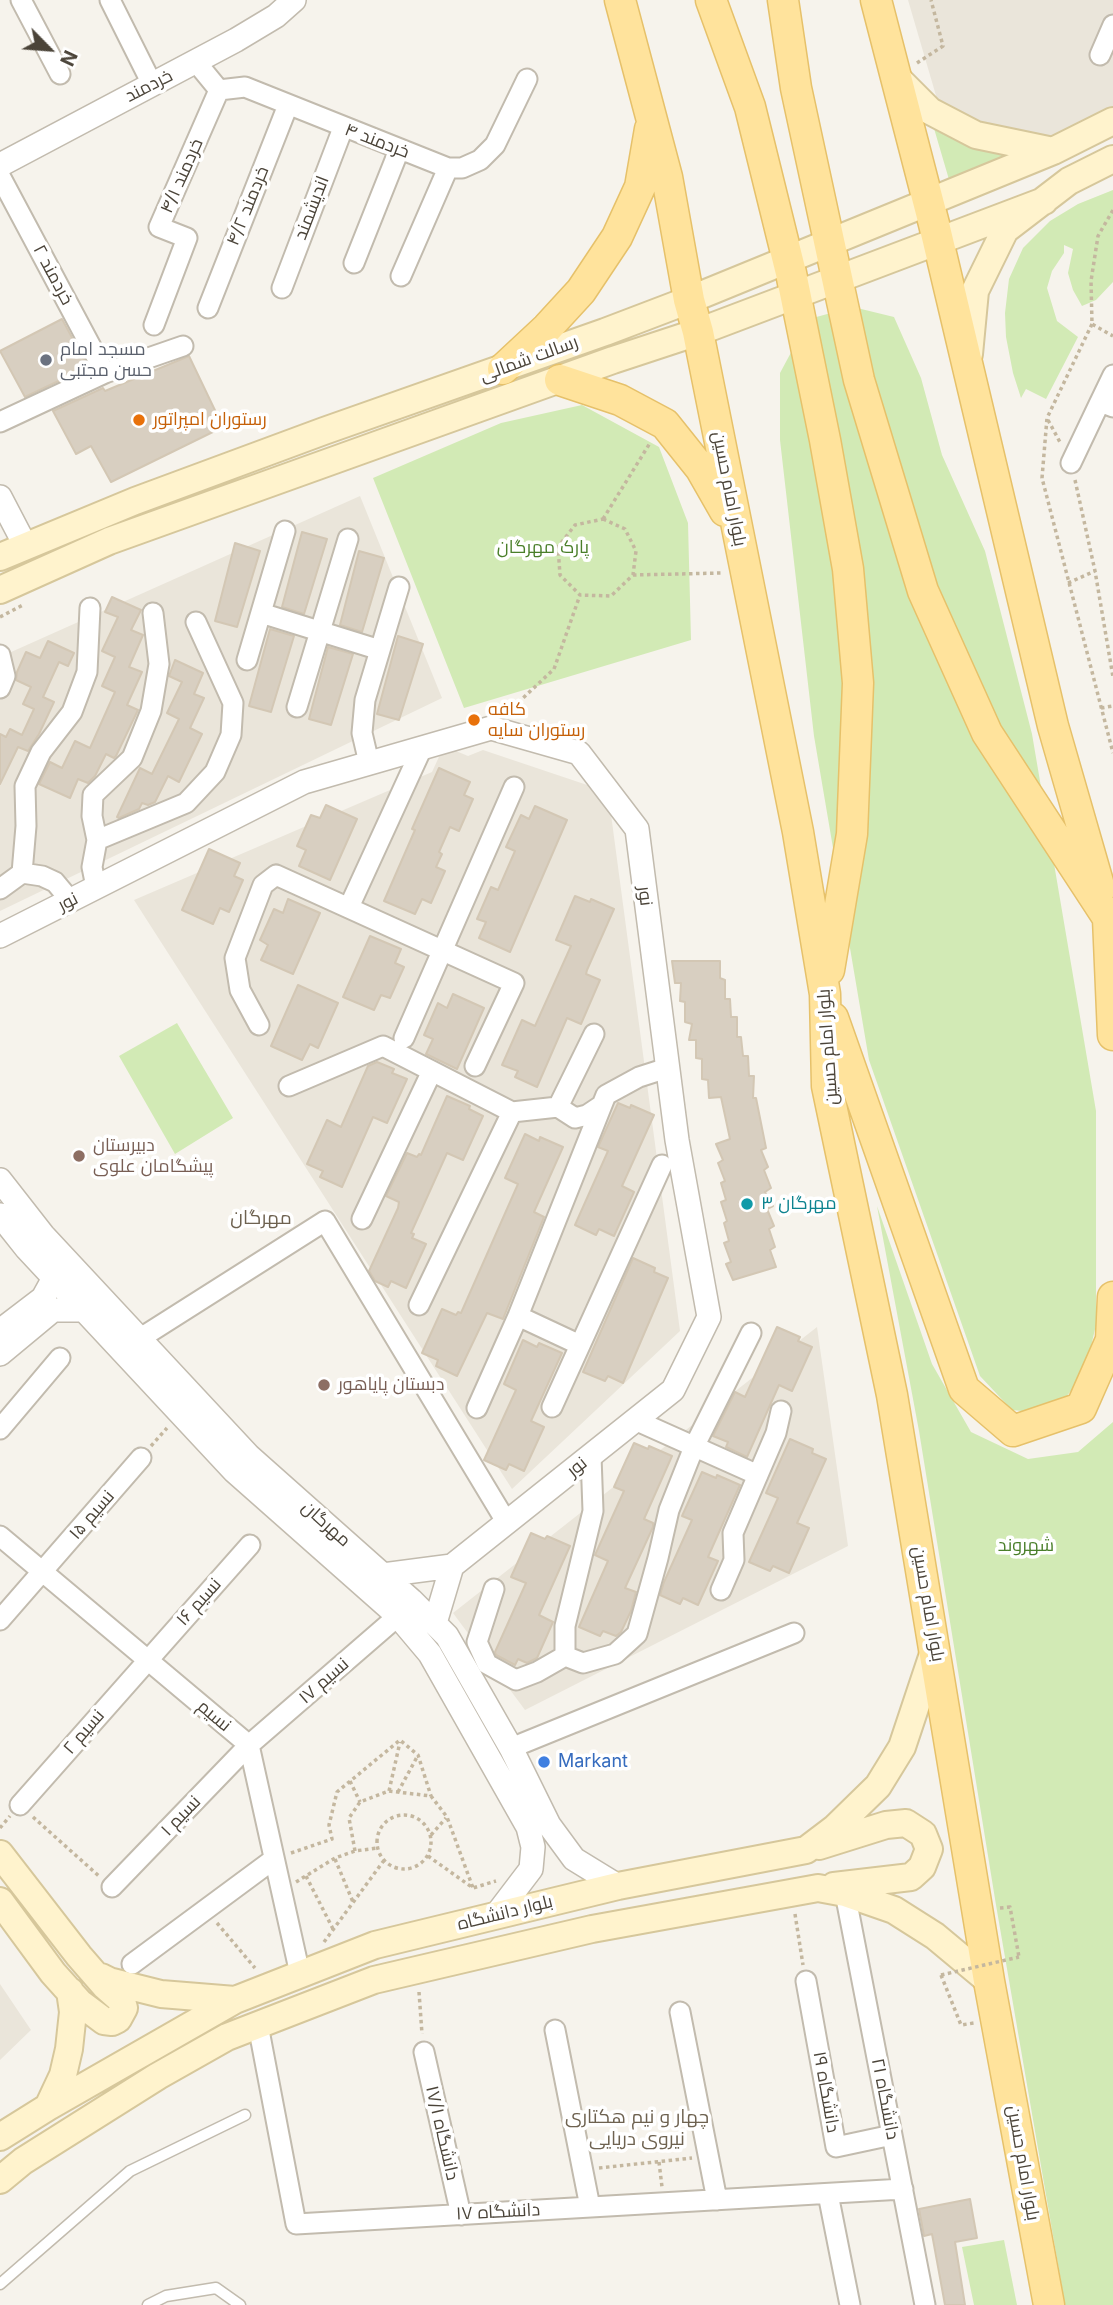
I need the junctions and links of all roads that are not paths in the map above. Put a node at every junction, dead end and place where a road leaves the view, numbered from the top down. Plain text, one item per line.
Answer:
1 (21, 0) edge
2 (110, 0) edge
3 (293, 0) edge
4 (620, 0) edge
5 (710, 0) edge
6 (783, 0) edge
7 (876, 0) edge
8 (1113, 25) edge
9 (1100, 55) dead end
10 (197, 62) junction
11 (60, 74) dead end
12 (896, 77) junction
13 (527, 79) dead end
14 (152, 84) junction
15 (219, 90) junction
16 (288, 105) junction
17 (1113, 121) edge
18 (652, 122) junction
19 (343, 128) junction
20 (399, 150) junction
21 (1053, 151) junction
22 (1113, 159) edge
23 (0, 164) edge
24 (448, 168) junction
25 (0, 176) edge
26 (1044, 201) junction
27 (354, 263) dead end
28 (401, 276) dead end
29 (282, 288) dead end
30 (689, 300) junction
31 (208, 308) dead end
32 (154, 325) dead end
33 (605, 332) junction
34 (698, 332) junction
35 (183, 346) dead end
36 (613, 360) junction
37 (967, 368) junction
38 (503, 369) junction
39 (105, 373) junction
40 (1113, 375) edge
41 (560, 380) junction
42 (1107, 404) edge
43 (0, 422) edge
44 (1071, 463) road end
45 (0, 496) edge
46 (285, 531) dead end
47 (738, 534) junction
48 (348, 539) dead end
49 (25, 545) junction
50 (0, 556) edge
51 (399, 587) dead end
52 (0, 590) edge
53 (90, 608) dead end
54 (153, 612) dead end
55 (261, 613) junction
56 (196, 622) dead end
57 (320, 631) junction
58 (380, 650) junction
59 (0, 655) edge
60 (247, 660) dead end
61 (0, 688) edge
62 (297, 707) dead end
63 (422, 748) junction
64 (369, 763) junction
65 (514, 787) dead end
66 (97, 840) junction
67 (22, 873) junction
68 (96, 887) junction
69 (0, 889) edge
70 (70, 901) junction
71 (349, 907) junction
72 (1109, 917) edge
73 (0, 936) edge
74 (443, 950) junction
75 (825, 994) junction
76 (259, 1025) dead end
77 (594, 1034) dead end
78 (1113, 1035) edge
79 (404, 1038) dead end
80 (475, 1066) dead end
81 (667, 1068) junction
82 (432, 1071) junction
83 (289, 1087) dead end
84 (602, 1105) junction
85 (558, 1107) junction
86 (512, 1112) junction
87 (662, 1165) dead end
88 (0, 1180) edge
89 (0, 1215) edge
90 (362, 1219) dead end
91 (54, 1278) junction
92 (1113, 1297) edge
93 (419, 1305) dead end
94 (84, 1310) junction
95 (518, 1316) junction
96 (0, 1331) edge
97 (751, 1333) dead end
98 (139, 1339) junction
99 (580, 1345) junction
100 (0, 1354) edge
101 (60, 1358) dead end
102 (552, 1407) dead end
103 (477, 1408) dead end
104 (781, 1411) dead end
105 (635, 1420) junction
106 (0, 1429) edge
107 (694, 1447) junction
108 (591, 1456) junction
109 (141, 1458) road end
110 (758, 1475) junction
111 (508, 1523) junction
112 (0, 1536) edge
113 (323, 1536) junction
114 (250, 1545) dead end
115 (453, 1566) junction
116 (43, 1572) junction
117 (383, 1575) junction
118 (495, 1589) dead end
119 (721, 1590) dead end
120 (398, 1616) junction
121 (0, 1620) edge
122 (435, 1623) junction
123 (794, 1633) dead end
124 (936, 1646) junction
125 (565, 1656) junction
126 (148, 1659) junction
127 (250, 1745) junction
128 (511, 1748) junction
129 (20, 1805) road end
130 (563, 1844) junction
131 (533, 1847) junction
132 (806, 1850) junction
133 (0, 1854) edge
134 (274, 1859) junction
135 (618, 1886) junction
136 (112, 1887) road end
137 (818, 1888) junction
138 (845, 1893) junction
139 (0, 1901) edge
140 (486, 1917) junction
141 (481, 1954) junction
142 (132, 1964) dead end
143 (94, 1973) junction
144 (300, 1974) junction
145 (806, 1981) road end
146 (989, 1981) junction
147 (70, 1991) junction
148 (235, 2000) junction
149 (680, 2012) dead end
150 (258, 2025) junction
151 (555, 2030) dead end
152 (424, 2052) road end
153 (48, 2107) junction
154 (245, 2115) dead end
155 (892, 2135) junction
156 (0, 2137) edge
157 (0, 2180) edge
158 (902, 2189) junction
159 (828, 2193) junction
160 (717, 2200) junction
161 (590, 2207) junction
162 (461, 2215) junction
163 (0, 2284) edge
164 (148, 2305) edge
165 (240, 2305) edge
166 (850, 2305) edge
167 (925, 2305) edge
168 (1049, 2305) edge

1 - 11 street
2 - 14 street
3 - 10 street, خردمند
4 - 18 main road, بلوار امام حسین
5 - 75 main road
6 - 72 main road
7 - 12 main road
8 - 9 street
10 - 14 street, خردمند
10 - 15 street
12 - 21 main road
12 - 37 main road
13 - 24 street
14 - 23 street, خردمند
15 - 16 street, خردمند ۴
15 - 32 street, خردمند ۴/۱
16 - 19 street, خردمند ۴
16 - 31 street, خردمند ۴/۲
17 - 21 main road
18 - 30 main road, بلوار امام حسین
18 - 38 main road
19 - 20 street, خردمند ۴
19 - 29 street, اندیشمند
20 - 24 street, خردمند ۴
20 - 27 street
21 - 26 main road
21 - 30 main road, رسالت شمالی
22 - 26 main road
24 - 28 street
25 - 39 street, خردمند ۲
26 - 34 main road, رسالت شمالی
26 - 37 main road
30 - 33 main road, رسالت شمالی
30 - 34 main road, بلوار امام حسین
33 - 36 main road
33 - 38 main road, رسالت شمالی
34 - 36 main road, رسالت شمالی
34 - 47 main road, بلوار امام حسین
35 - 39 street
36 - 41 main road, رسالت شمالی
37 - 72 main road
38 - 49 main road, رسالت شمالی
39 - 43 street
40 - 42 street
41 - 47 main road
41 - 52 main road, رسالت شمالی
42 - 44 street
45 - 49 street
46 - 55 street
47 - 75 main road, بلوار امام حسین
48 - 57 street
49 - 50 main road, رسالت شمالی
51 - 58 street
53 - 67 street
54 - 66 street
55 - 57 street
55 - 60 street
56 - 66 street
57 - 58 street
57 - 62 street
58 - 64 street
59 - 61 street
63 - 64 street, نور
63 - 71 street
63 - 81 street, نور
64 - 68 street, نور
65 - 74 street
66 - 68 street
67 - 69 street
67 - 70 street
68 - 70 street, نور
70 - 73 street, نور
71 - 74 street
71 - 76 street
72 - 78 main road
74 - 79 street
74 - 80 street
75 - 92 main road
75 - 124 main road, بلوار امام حسین
77 - 85 street
81 - 84 street
81 - 105 street, نور
82 - 83 street
82 - 86 street
82 - 90 street
84 - 85 street
84 - 95 street
85 - 86 street
86 - 93 street
87 - 99 street
88 - 98 street, مهرگان
89 - 91 street, مهرگان
91 - 94 street, مهرگان
91 - 96 street
94 - 100 street
94 - 113 street, مهرگان
95 - 99 street
95 - 103 street
97 - 107 street
98 - 111 street
98 - 113 street, مهرگان
99 - 102 street
101 - 106 street
104 - 110 street
105 - 107 street
105 - 108 street, نور
107 - 110 street
107 - 125 street
108 - 111 street, نور
108 - 125 street
109 - 116 street, نسیم ۱۵
110 - 119 street
111 - 115 street, نور
112 - 116 street, نسیم
113 - 117 street, مهرگان
113 - 120 street, مهرگان
114 - 126 street, نسیم ۱۶
115 - 117 street
115 - 122 street
116 - 121 street, نسیم ۱۵
116 - 126 street, نسیم
117 - 122 street, مهرگان
118 - 125 street
120 - 127 street, نسیم ۱۷
120 - 131 street, مهرگان
122 - 128 street, مهرگان
123 - 128 street
124 - 132 main road, بلوار دانشگاه
124 - 146 main road, بلوار امام حسین
126 - 127 street, نسیم
126 - 129 street, نسیم ۲
127 - 134 street
127 - 136 street, نسیم ۱
128 - 130 street, مهرگان
130 - 131 street
130 - 135 street, مهرگان
131 - 140 street
132 - 135 main road, بلوار دانشگاه
132 - 137 main road
133 - 143 main road
134 - 142 street
134 - 144 street
135 - 140 main road, بلوار دانشگاه
137 - 138 main road, بلوار دانشگاه
137 - 141 main road, بلوار دانشگاه
138 - 146 main road, بلوار دانشگاه
138 - 155 street, دانشگاه ۲۱
139 - 147 main road
140 - 141 main road
140 - 144 main road, بلوار دانشگاه
141 - 150 main road, بلوار دانشگاه
143 - 147 main road
143 - 148 main road
144 - 148 main road, بلوار دانشگاه
145 - 155 street, دانشگاه ۱۹
146 - 168 main road, بلوار امام حسین
147 - 153 main road
148 - 153 main road, بلوار دانشگاه
149 - 160 street
150 - 157 main road, بلوار دانشگاه
150 - 162 street, دانشگاه ۱۷
151 - 161 street
152 - 162 street, دانشگاه ۱۷/۱
153 - 156 main road, بلوار دانشگاه
154 - 163 lane
155 - 158 street, دانشگاه ۲۱
158 - 159 street, دانشگاه ۱۷
158 - 167 street, دانشگاه ۲۱
159 - 160 street, دانشگاه ۱۷
159 - 166 street
160 - 161 street, دانشگاه ۱۷
161 - 162 street, دانشگاه ۱۷
164 - 165 lane

